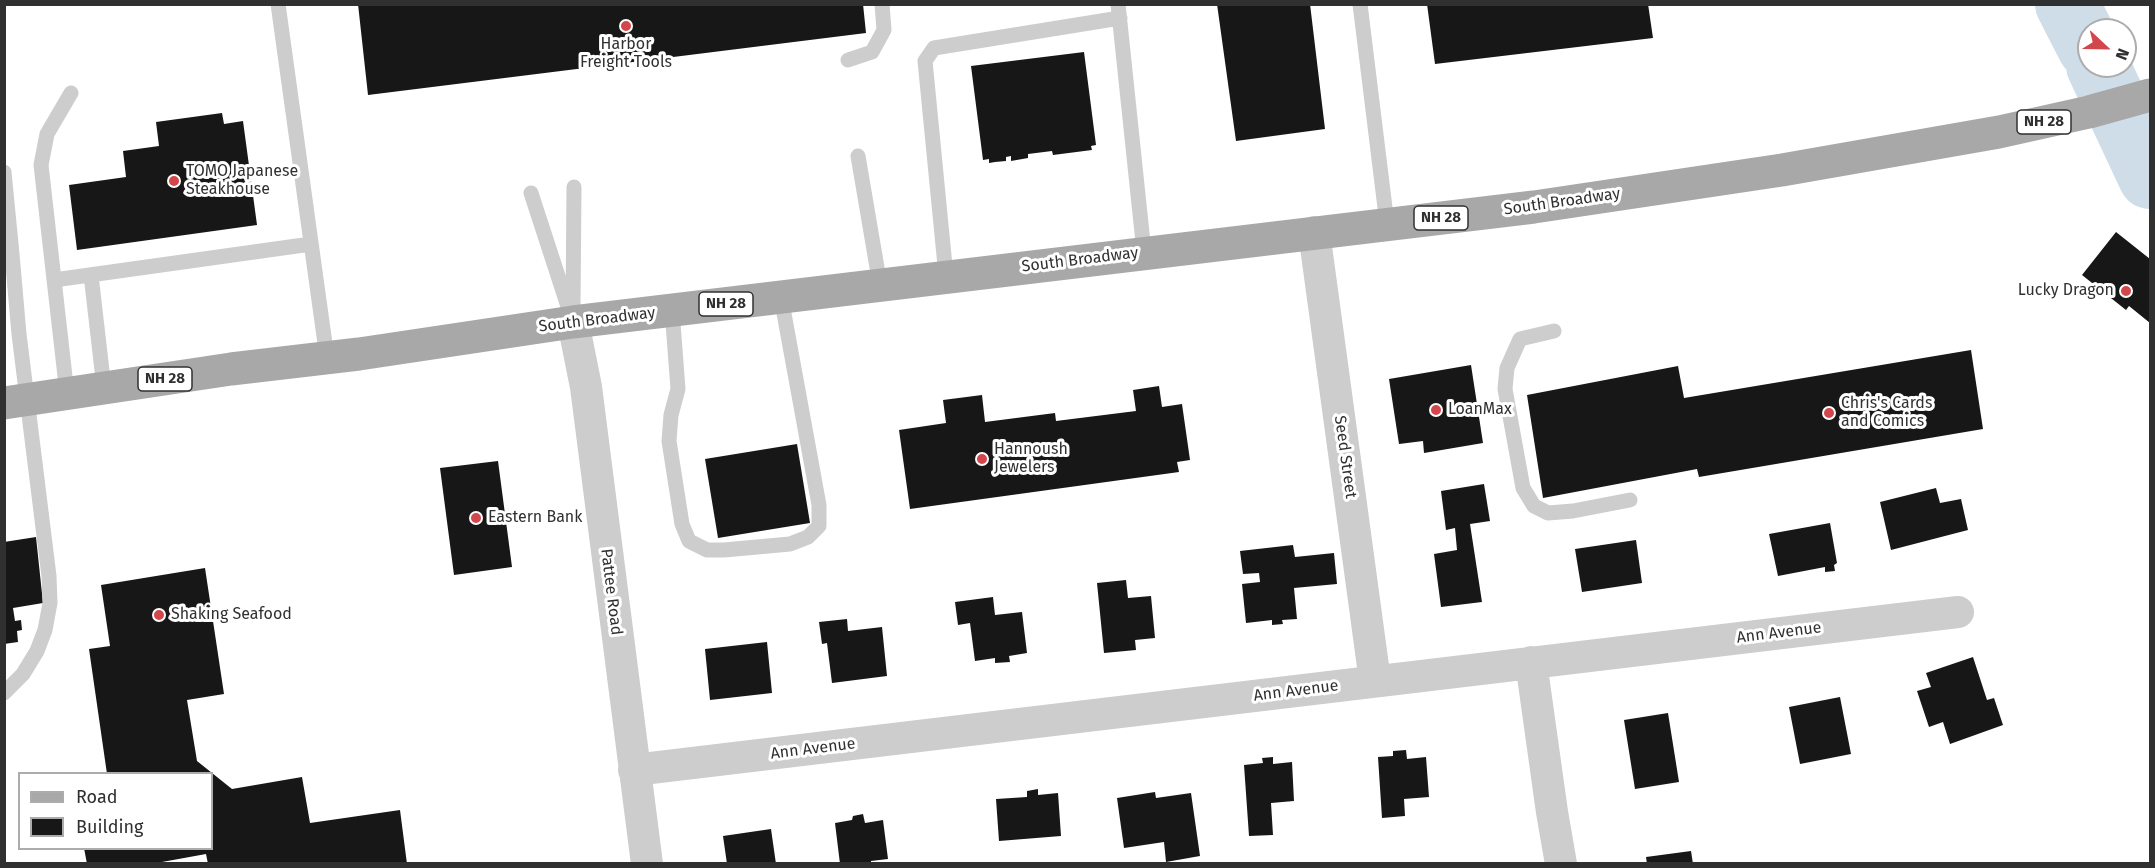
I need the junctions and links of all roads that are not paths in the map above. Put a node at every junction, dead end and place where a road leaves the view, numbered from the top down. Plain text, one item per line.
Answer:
1 (278, 4) edge
2 (882, 4) edge
3 (1360, 4) edge
4 (1119, 11) edge
5 (848, 60) dead end
6 (71, 93) dead end
7 (2151, 95) edge
8 (858, 156) dead end
9 (4, 172) edge
10 (574, 187) dead end
11 (531, 193) dead end
12 (1387, 224) junction
13 (1314, 232) junction
14 (312, 244) junction
15 (1144, 252) junction
16 (8, 254) edge
17 (91, 275) junction
18 (946, 276) junction
19 (54, 280) junction
20 (880, 285) junction
21 (781, 297) junction
22 (672, 310) junction
23 (573, 322) junction
24 (1554, 331) dead end
25 (327, 358) junction
26 (104, 388) junction
27 (68, 394) junction
28 (16, 401) edge
29 (1630, 500) dead end
30 (1958, 612) dead end
31 (1532, 662) junction
32 (1375, 681) junction
33 (4, 693) edge
34 (634, 770) junction
35 (647, 864) edge
36 (1561, 864) edge

1 - 14 lane
2 - 5 lane
3 - 12 lane
4 - 15 lane
4 - 18 lane
6 - 19 lane
7 - 12 main road, South Broadway / NH 28
8 - 20 lane
9 - 16 lane
10 - 23 lane
11 - 23 lane
12 - 13 main road, South Broadway / NH 28
13 - 15 main road, South Broadway / NH 28
13 - 32 street, Seed Street
14 - 17 lane
14 - 25 lane
15 - 18 main road, South Broadway / NH 28
16 - 28 lane
17 - 19 lane
17 - 26 lane
18 - 20 main road, South Broadway / NH 28
19 - 27 lane
20 - 21 main road, South Broadway / NH 28
21 - 22 main road, South Broadway / NH 28
21 - 22 lane
22 - 23 main road, South Broadway / NH 28
23 - 25 main road, South Broadway / NH 28
23 - 34 street, Pattee Road
24 - 29 lane
25 - 26 main road, South Broadway / NH 28
26 - 27 main road, South Broadway / NH 28
27 - 28 main road, South Broadway / NH 28
28 - 33 lane
30 - 31 street, Ann Avenue
31 - 32 street, Ann Avenue
31 - 36 street
32 - 34 street, Ann Avenue
34 - 35 street, Pattee Road

